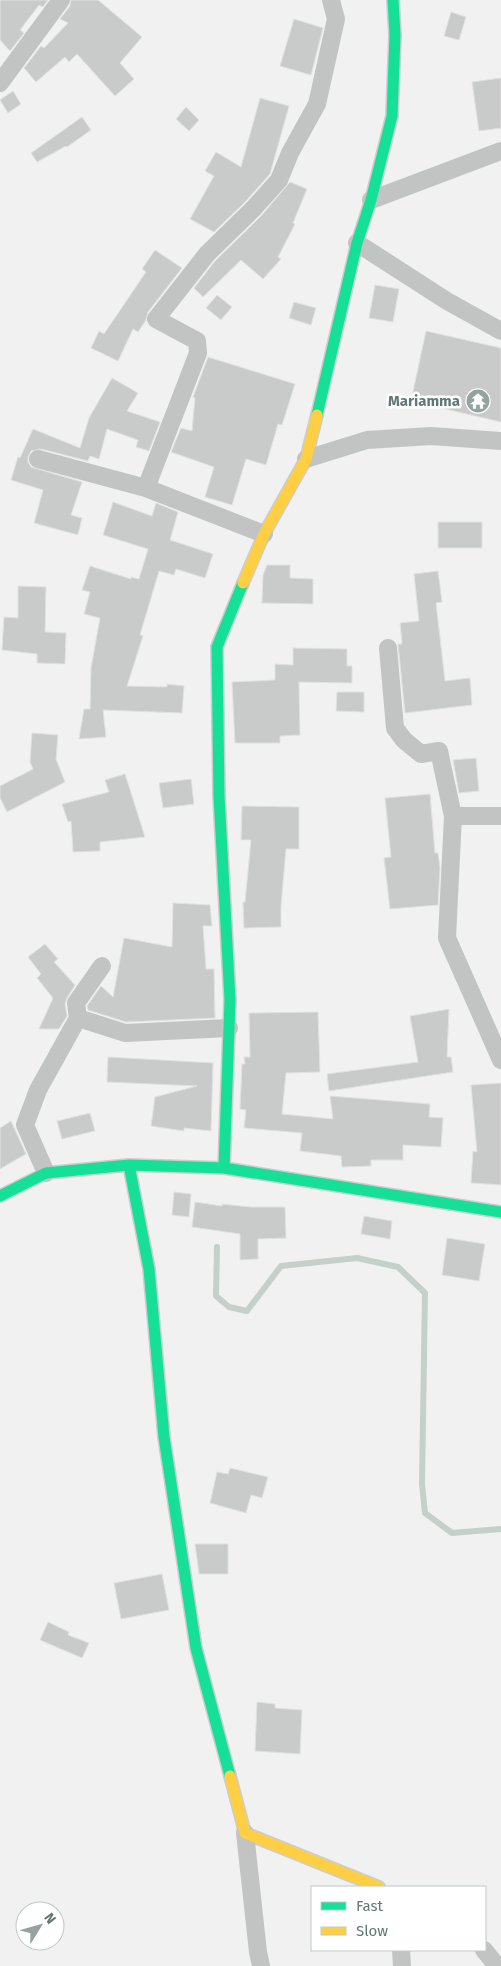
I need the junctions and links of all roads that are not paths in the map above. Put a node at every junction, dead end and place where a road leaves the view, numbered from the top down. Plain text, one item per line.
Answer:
1 (61, 0) edge
2 (331, 0) edge
3 (393, 0) edge
4 (0, 83) edge
5 (501, 151) edge
6 (371, 200) junction
7 (357, 243) junction
8 (501, 331) edge
9 (501, 441) edge
10 (38, 459) dead end
11 (306, 459) junction
12 (146, 488) junction
13 (264, 534) junction
14 (388, 648) dead end
15 (453, 816) junction
16 (501, 816) edge
17 (102, 966) dead end
18 (78, 1018) junction
19 (229, 1028) junction
20 (501, 1060) edge
21 (129, 1165) junction
22 (224, 1168) junction
23 (46, 1173) junction
24 (0, 1196) edge
25 (501, 1212) edge
26 (245, 1833) junction
27 (377, 1886) edge
28 (401, 1951) edge
29 (485, 1951) edge
30 (261, 1966) edge
31 (402, 1966) edge
32 (497, 1966) edge

1 - 4 street
2 - 12 street
3 - 6 street
5 - 6 street
6 - 7 street
7 - 8 street
7 - 11 street
9 - 11 street
10 - 12 street
11 - 13 street
12 - 13 street
13 - 19 street
14 - 15 street
15 - 16 street
15 - 20 street
17 - 18 street
18 - 19 street
18 - 23 street
19 - 22 street
21 - 22 street
21 - 23 street
21 - 26 street
22 - 25 street
23 - 24 street
26 - 27 street
26 - 30 street
28 - 31 street
29 - 32 street

